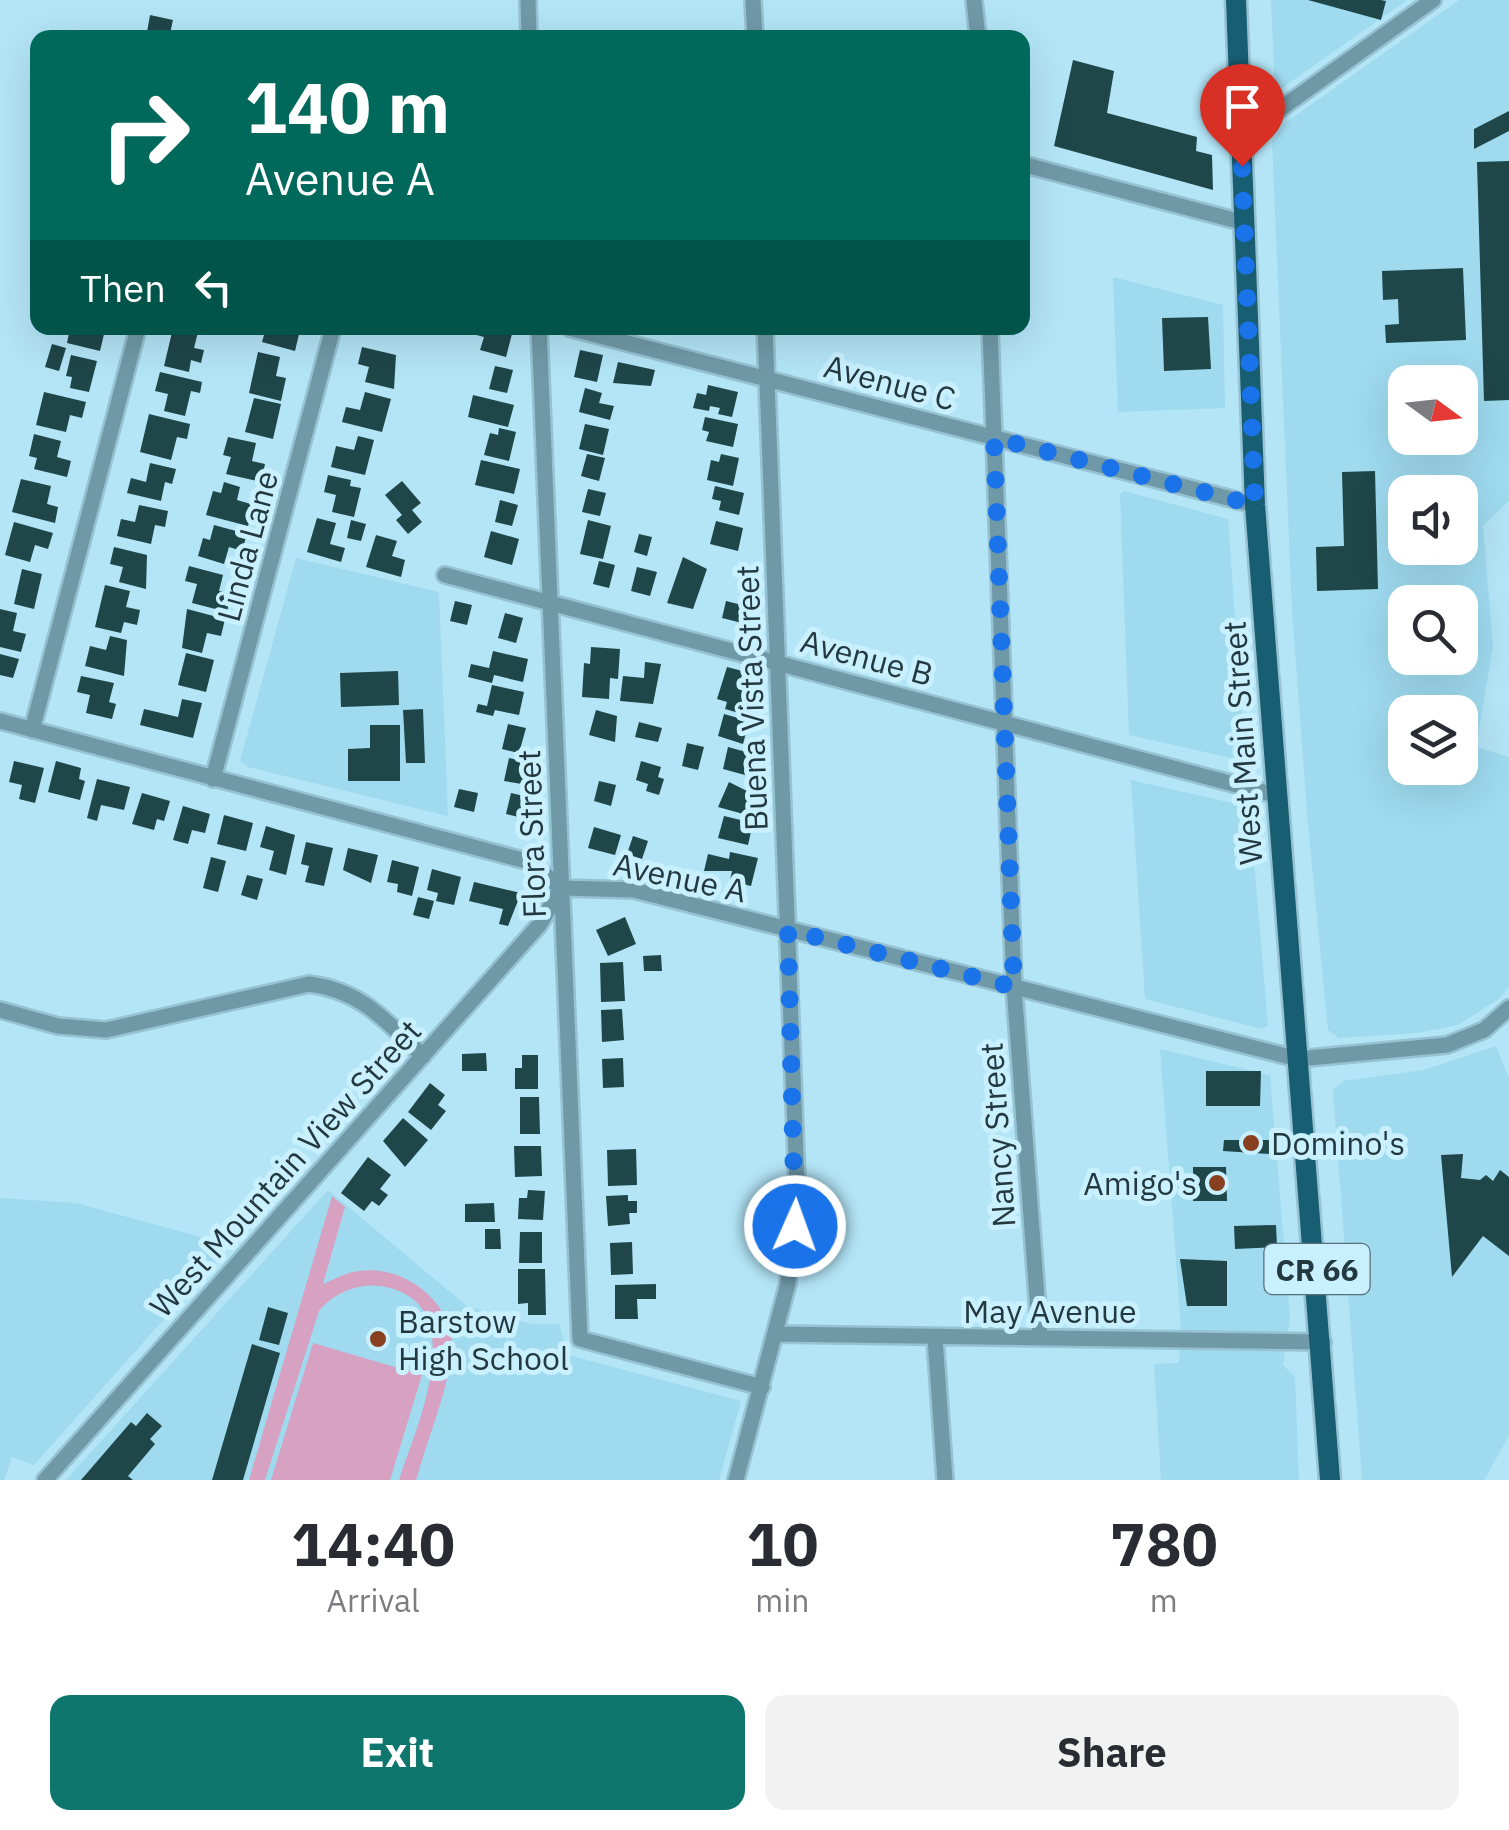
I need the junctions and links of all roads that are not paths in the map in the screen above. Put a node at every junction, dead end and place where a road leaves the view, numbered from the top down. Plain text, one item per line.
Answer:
1 (528, 0) edge
2 (753, 0) edge
3 (974, 0) edge
4 (1236, 0) edge
5 (1433, 0) edge
6 (532, 30) edge
7 (754, 30) edge
8 (977, 30) edge
9 (1241, 136) junction
10 (1030, 166) edge
11 (1244, 223) junction
12 (136, 335) edge
13 (331, 335) edge
14 (539, 335) edge
15 (597, 335) edge
16 (765, 335) edge
17 (990, 335) edge
18 (766, 378) junction
19 (994, 438) junction
20 (1255, 505) junction
21 (444, 575) dead end
22 (551, 602) junction
23 (777, 661) junction
24 (0, 721) edge
25 (1004, 723) junction
26 (32, 730) junction
27 (213, 779) junction
28 (1275, 794) junction
29 (560, 888) junction
30 (788, 930) junction
31 (1014, 987) junction
32 (1509, 1008) edge
33 (0, 1010) edge
34 (423, 1056) junction
35 (1298, 1059) junction
36 (777, 1334) junction
37 (935, 1338) junction
38 (1040, 1338) junction
39 (1323, 1342) junction
40 (762, 1387) junction
41 (45, 1480) edge
42 (736, 1480) edge
43 (945, 1480) edge
44 (1330, 1480) edge

1 - 6 street
2 - 7 street
3 - 8 street
4 - 9 main road, West Main Street / CR 66
5 - 9 street
9 - 11 main road, West Main Street / CR 66
10 - 11 street
11 - 20 main road, West Main Street / CR 66
12 - 26 street
13 - 27 street, Linda Lane
14 - 22 street, Flora Street
15 - 18 street, Avenue C
16 - 18 street, Buena Vista Street
17 - 19 street, Nancy Street
18 - 19 street, Avenue C
18 - 23 street, Buena Vista Street
19 - 20 street, Avenue C
19 - 25 street, Nancy Street
20 - 28 main road, West Main Street / CR 66
21 - 22 street, Avenue B
22 - 23 street, Avenue B
22 - 29 street, Flora Street
23 - 25 street, Avenue B
23 - 30 street, Buena Vista Street
24 - 26 street
25 - 28 street, Avenue B
25 - 31 street, Nancy Street
26 - 27 street
27 - 29 street
28 - 35 main road, West Main Street / CR 66
29 - 30 street, Avenue A
29 - 34 street, West Mountain View Street
29 - 40 street, Flora Street
30 - 31 street, Avenue A
30 - 36 street, Buena Vista Street
31 - 35 street, Avenue A
31 - 38 street, Nancy Street
32 - 35 street, Avenue A
33 - 34 street
34 - 41 street, West Mountain View Street
35 - 39 main road, West Main Street / CR 66
36 - 37 street, May Avenue
36 - 40 street, Buena Vista Street
37 - 38 street, May Avenue
37 - 43 street
38 - 39 street, May Avenue
39 - 44 main road, West Main Street / CR 66
40 - 42 street, Buena Vista Street

